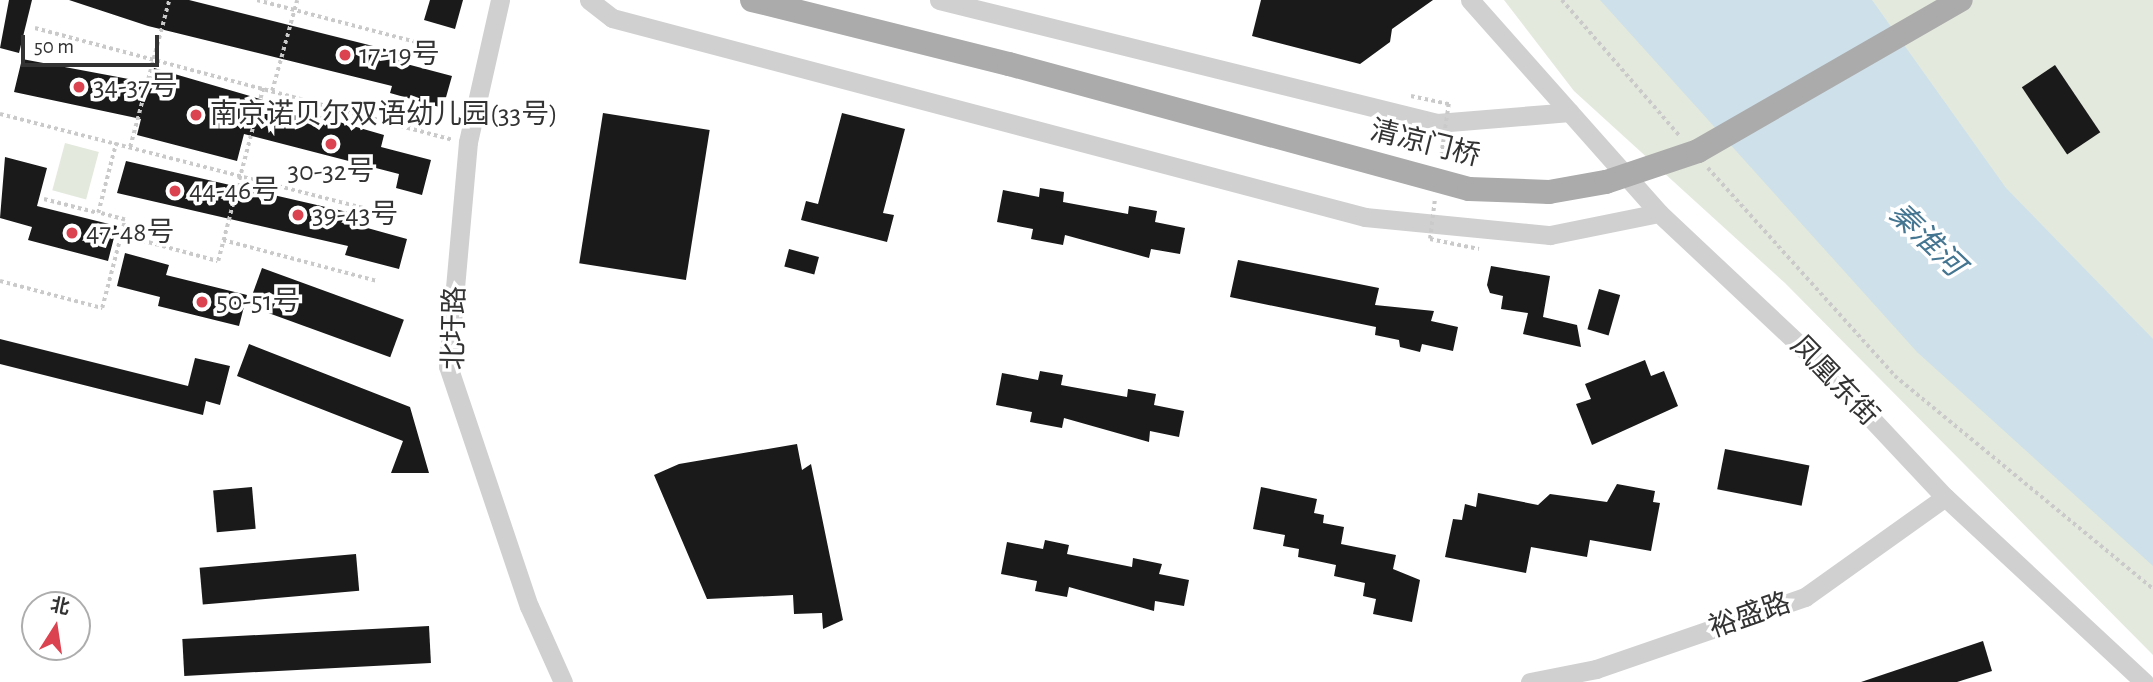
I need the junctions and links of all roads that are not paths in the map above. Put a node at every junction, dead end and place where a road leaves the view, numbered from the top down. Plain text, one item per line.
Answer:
1 (500, 0) edge
2 (589, 0) edge
3 (752, 0) edge
4 (939, 0) edge
5 (1470, 0) edge
6 (1961, 0) edge
7 (1570, 112) junction
8 (1659, 213) junction
9 (1945, 497) junction
10 (563, 682) edge
11 (1530, 682) edge
12 (2144, 682) edge

1 - 10 street, 北圩路
2 - 8 street
3 - 6 main road, 清凉门桥, bridge
4 - 7 street
5 - 7 street, 凤凰东街
7 - 8 street, 凤凰东街
8 - 9 street, 凤凰东街
9 - 11 street, 裕盛路
9 - 12 street, 凤凰东街

